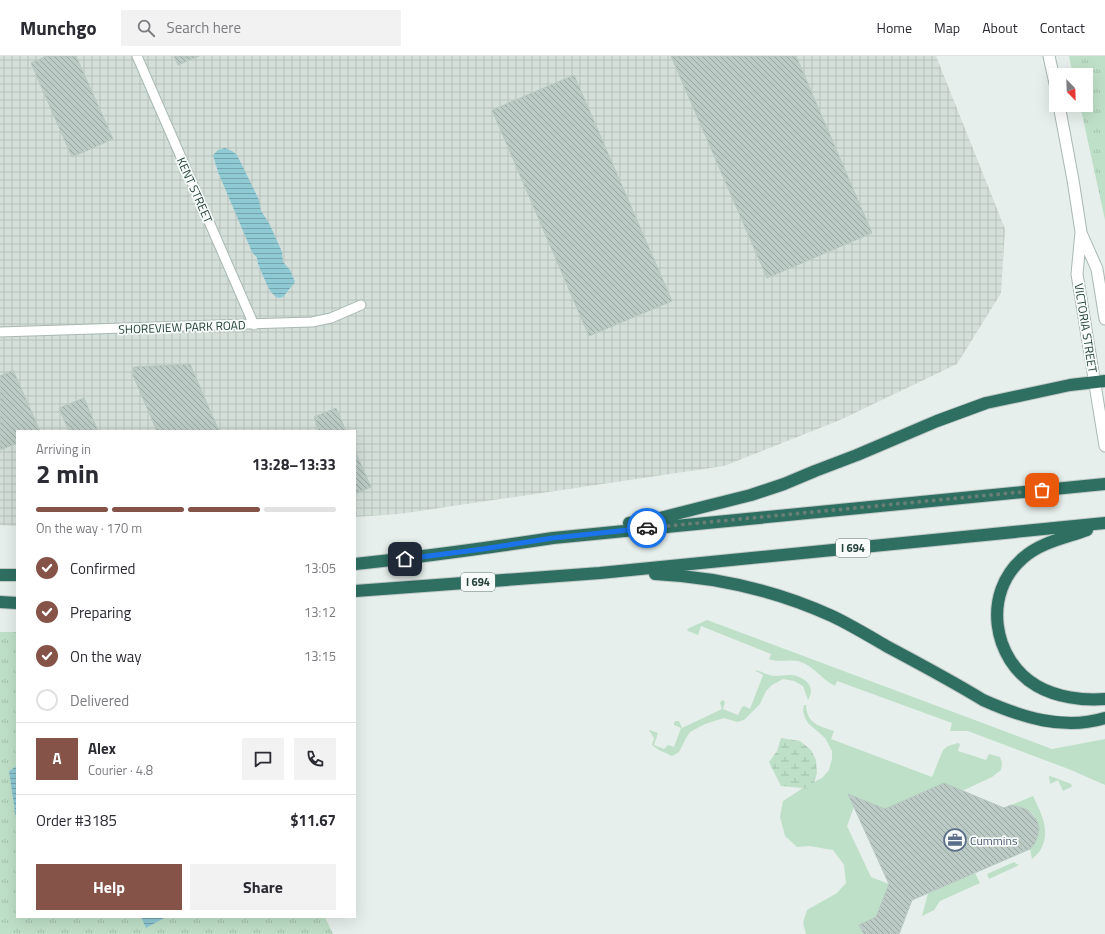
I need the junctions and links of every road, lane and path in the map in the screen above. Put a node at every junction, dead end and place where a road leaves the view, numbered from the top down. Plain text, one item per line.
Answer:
1 (137, 56) edge
2 (1049, 56) edge
3 (1052, 68) edge
4 (1060, 112) edge
5 (1081, 232) junction
6 (361, 305) dead end
7 (1105, 319) edge
8 (254, 325) junction
9 (0, 332) edge
10 (1100, 381) edge
11 (1105, 446) edge
12 (1105, 484) edge
13 (1105, 523) edge
14 (570, 536) junction
15 (356, 564) edge
16 (600, 573) junction
17 (0, 575) edge
18 (16, 575) edge
19 (356, 591) edge
20 (0, 602) edge
21 (16, 602) edge
22 (1105, 699) edge
23 (1105, 718) edge

1 - 8 street, KENT STREET
2 - 3 street
4 - 5 street, VICTORIA STREET
5 - 7 street, VICTORIA STREET
5 - 10 street, VICTORIA STREET
6 - 8 street, SHOREVIEW PARK ROAD
8 - 9 street, SHOREVIEW PARK ROAD
10 - 11 street, VICTORIA STREET
10 - 14 highway
12 - 14 highway
13 - 16 highway, I 694
13 - 22 highway
14 - 15 highway
16 - 19 highway, I 694
16 - 23 highway
17 - 18 highway
20 - 21 highway

